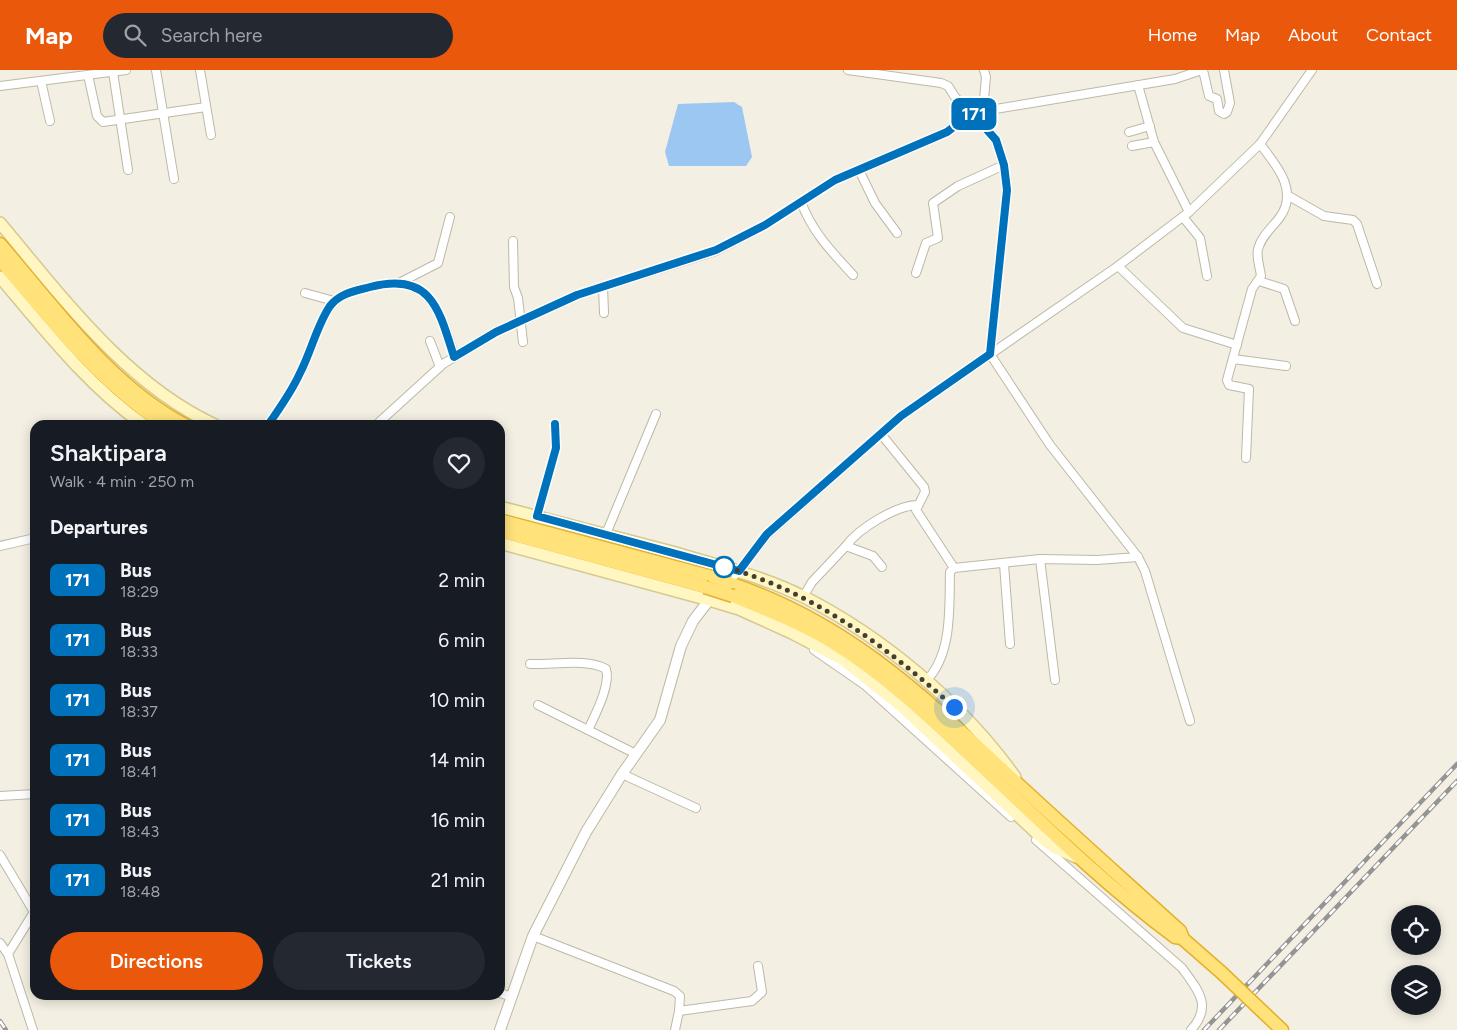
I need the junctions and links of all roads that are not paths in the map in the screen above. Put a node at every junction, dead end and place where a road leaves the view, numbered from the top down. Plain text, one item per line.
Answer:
1 (126, 70) edge
2 (156, 70) edge
3 (200, 70) edge
4 (848, 70) edge
5 (984, 70) edge
6 (1203, 70) edge
7 (1224, 70) edge
8 (1312, 70) edge
9 (100, 72) edge
10 (113, 72) junction
11 (884, 72) edge
12 (60, 74) edge
13 (88, 75) junction
14 (41, 81) junction
15 (1138, 85) junction
16 (0, 86) edge
17 (206, 106) junction
18 (983, 110) junction
19 (163, 113) junction
20 (972, 113) junction
21 (120, 120) junction
22 (50, 121) dead end
23 (1150, 126) junction
24 (1129, 132) dead end
25 (211, 135) dead end
26 (1154, 142) junction
27 (1260, 144) junction
28 (1132, 146) dead end
29 (1004, 165) junction
30 (128, 170) dead end
31 (859, 170) junction
32 (174, 179) dead end
33 (1287, 195) junction
34 (801, 202) junction
35 (1186, 215) junction
36 (450, 217) dead end
37 (0, 223) edge
38 (897, 234) dead end
39 (513, 241) dead end
40 (0, 244) edge
41 (0, 260) edge
42 (1118, 266) junction
43 (916, 272) dead end
44 (853, 275) dead end
45 (1207, 276) dead end
46 (0, 277) edge
47 (1259, 281) junction
48 (401, 282) junction
49 (1377, 284) dead end
50 (603, 286) junction
51 (305, 293) dead end
52 (334, 301) junction
53 (604, 313) dead end
54 (522, 320) junction
55 (1295, 321) dead end
56 (430, 341) dead end
57 (522, 342) dead end
58 (1237, 345) junction
59 (990, 354) junction
60 (454, 357) junction
61 (1233, 359) junction
62 (1286, 366) dead end
63 (440, 367) junction
64 (656, 414) dead end
65 (137, 420) edge
66 (157, 420) edge
67 (177, 420) edge
68 (206, 420) edge
69 (271, 420) edge
70 (382, 420) edge
71 (555, 424) dead end
72 (881, 434) junction
73 (1246, 458) dead end
74 (917, 505) junction
75 (505, 508) edge
76 (537, 516) junction
77 (505, 521) edge
78 (505, 532) edge
79 (606, 534) junction
80 (30, 539) edge
81 (505, 545) edge
82 (0, 546) edge
83 (846, 546) junction
84 (1138, 556) junction
85 (1040, 559) junction
86 (1004, 564) junction
87 (882, 566) dead end
88 (954, 568) junction
89 (739, 571) junction
90 (804, 597) junction
91 (709, 600) junction
92 (803, 638) junction
93 (1010, 644) dead end
94 (863, 657) junction
95 (530, 664) dead end
96 (1055, 680) dead end
97 (925, 682) junction
98 (538, 705) dead end
99 (1190, 721) dead end
100 (588, 730) junction
101 (636, 754) junction
102 (622, 774) junction
103 (1025, 790) junction
104 (30, 794) edge
105 (0, 796) edge
106 (696, 808) dead end
107 (0, 856) edge
108 (1079, 858) junction
109 (30, 905) edge
110 (30, 918) edge
111 (533, 936) junction
112 (1182, 938) junction
113 (0, 943) edge
114 (8, 954) junction
115 (758, 966) dead end
116 (505, 995) edge
117 (512, 997) junction
118 (679, 1011) junction
119 (33, 1030) edge
120 (500, 1030) edge
121 (675, 1030) edge
122 (1191, 1030) edge
123 (1282, 1030) edge

1 - 10 street
2 - 19 street
3 - 17 street
4 - 11 street
5 - 18 street
6 - 7 street
6 - 15 street
8 - 27 street
9 - 10 street
9 - 13 street
10 - 21 street
11 - 20 street
12 - 13 street
12 - 14 street
13 - 21 street
14 - 16 street
14 - 22 street
15 - 18 street
15 - 23 street
17 - 19 street
17 - 25 street
18 - 20 street
19 - 21 street
19 - 32 street
20 - 29 street
20 - 31 street
21 - 30 street
23 - 24 street
23 - 26 street
26 - 28 street
26 - 35 street
27 - 33 street
27 - 35 street
29 - 43 street
29 - 59 street
31 - 34 street
31 - 38 street
33 - 47 street
33 - 49 street
34 - 44 street
34 - 50 street
35 - 42 street
35 - 45 street
36 - 48 street
37 - 68 main road
39 - 54 street
40 - 67 highway
41 - 66 highway
42 - 58 street
42 - 59 street
46 - 65 main road
47 - 55 street
47 - 58 street
48 - 52 street
48 - 60 street
50 - 53 street
50 - 54 street
51 - 52 street
52 - 69 street
54 - 57 street
54 - 60 street
56 - 63 street
58 - 61 street
59 - 72 street
59 - 84 street
60 - 63 street
61 - 62 street
61 - 73 street
63 - 70 street
64 - 79 street
71 - 76 street
72 - 74 street
72 - 89 street
74 - 83 street
74 - 88 street
75 - 76 main road
76 - 79 main road
77 - 94 highway, bridge
78 - 94 highway, bridge
79 - 89 main road
80 - 82 street
81 - 91 main road
83 - 87 street
83 - 90 street
84 - 85 street
84 - 99 street
85 - 86 street
85 - 96 street
86 - 88 street
86 - 93 street
88 - 97 street
89 - 90 main road
89 - 91 street
90 - 97 main road
91 - 92 main road
91 - 101 street
92 - 108 main road
92 - 122 street
94 - 103 highway
94 - 108 highway
95 - 100 street
97 - 103 main road
98 - 100 street
100 - 101 street
101 - 102 street
102 - 106 street
102 - 111 street
103 - 112 highway
104 - 105 street
107 - 109 street
108 - 112 highway
110 - 114 street
111 - 117 street
111 - 118 street
112 - 123 highway, bridge
113 - 114 street
114 - 119 street
115 - 118 street
116 - 117 street
117 - 120 street
118 - 121 street

